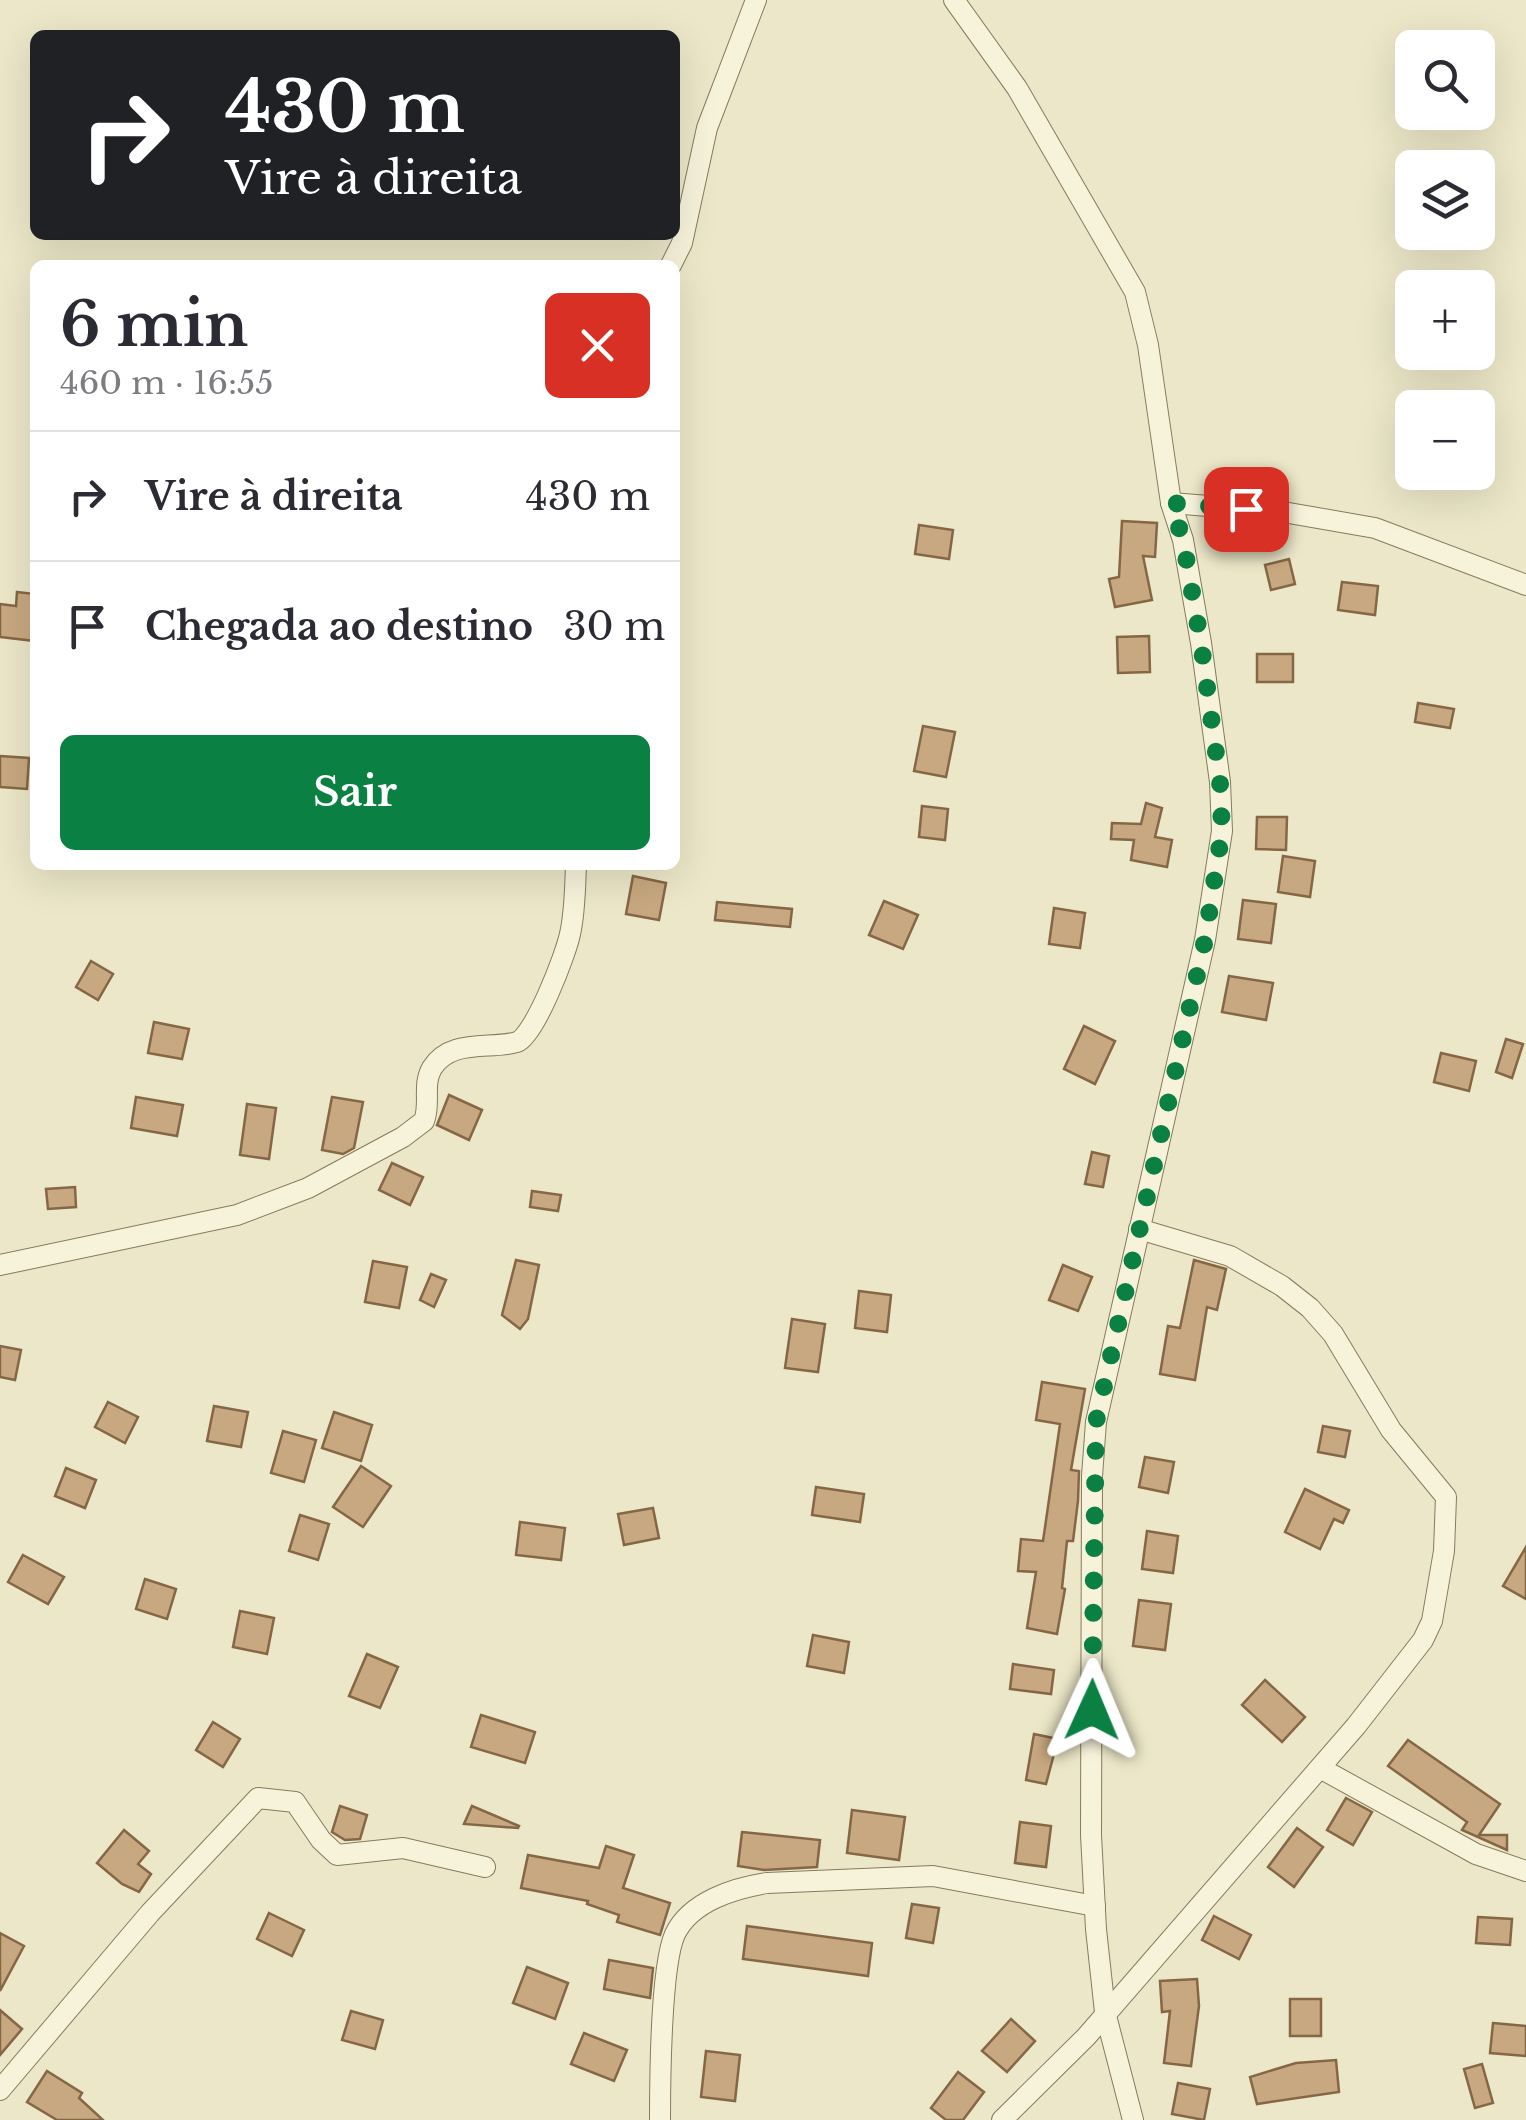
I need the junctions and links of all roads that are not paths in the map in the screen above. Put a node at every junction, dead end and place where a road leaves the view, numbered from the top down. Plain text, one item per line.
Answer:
1 (756, 0) edge
2 (954, 0) edge
3 (680, 239) edge
4 (1171, 503) junction
5 (1526, 584) edge
6 (576, 870) edge
7 (1140, 1229) junction
8 (0, 1265) edge
9 (1320, 1768) junction
10 (485, 1867) dead end
11 (1526, 1871) edge
12 (1095, 1906) junction
13 (1105, 2012) junction
14 (0, 2090) edge
15 (660, 2120) edge
16 (1002, 2120) edge
17 (1133, 2120) edge

1 - 3 street
2 - 4 street
4 - 5 street
4 - 7 street
6 - 8 street
7 - 9 street
7 - 12 street
9 - 11 street
9 - 13 street
10 - 14 street
12 - 13 street
12 - 15 street
13 - 16 street
13 - 17 street

